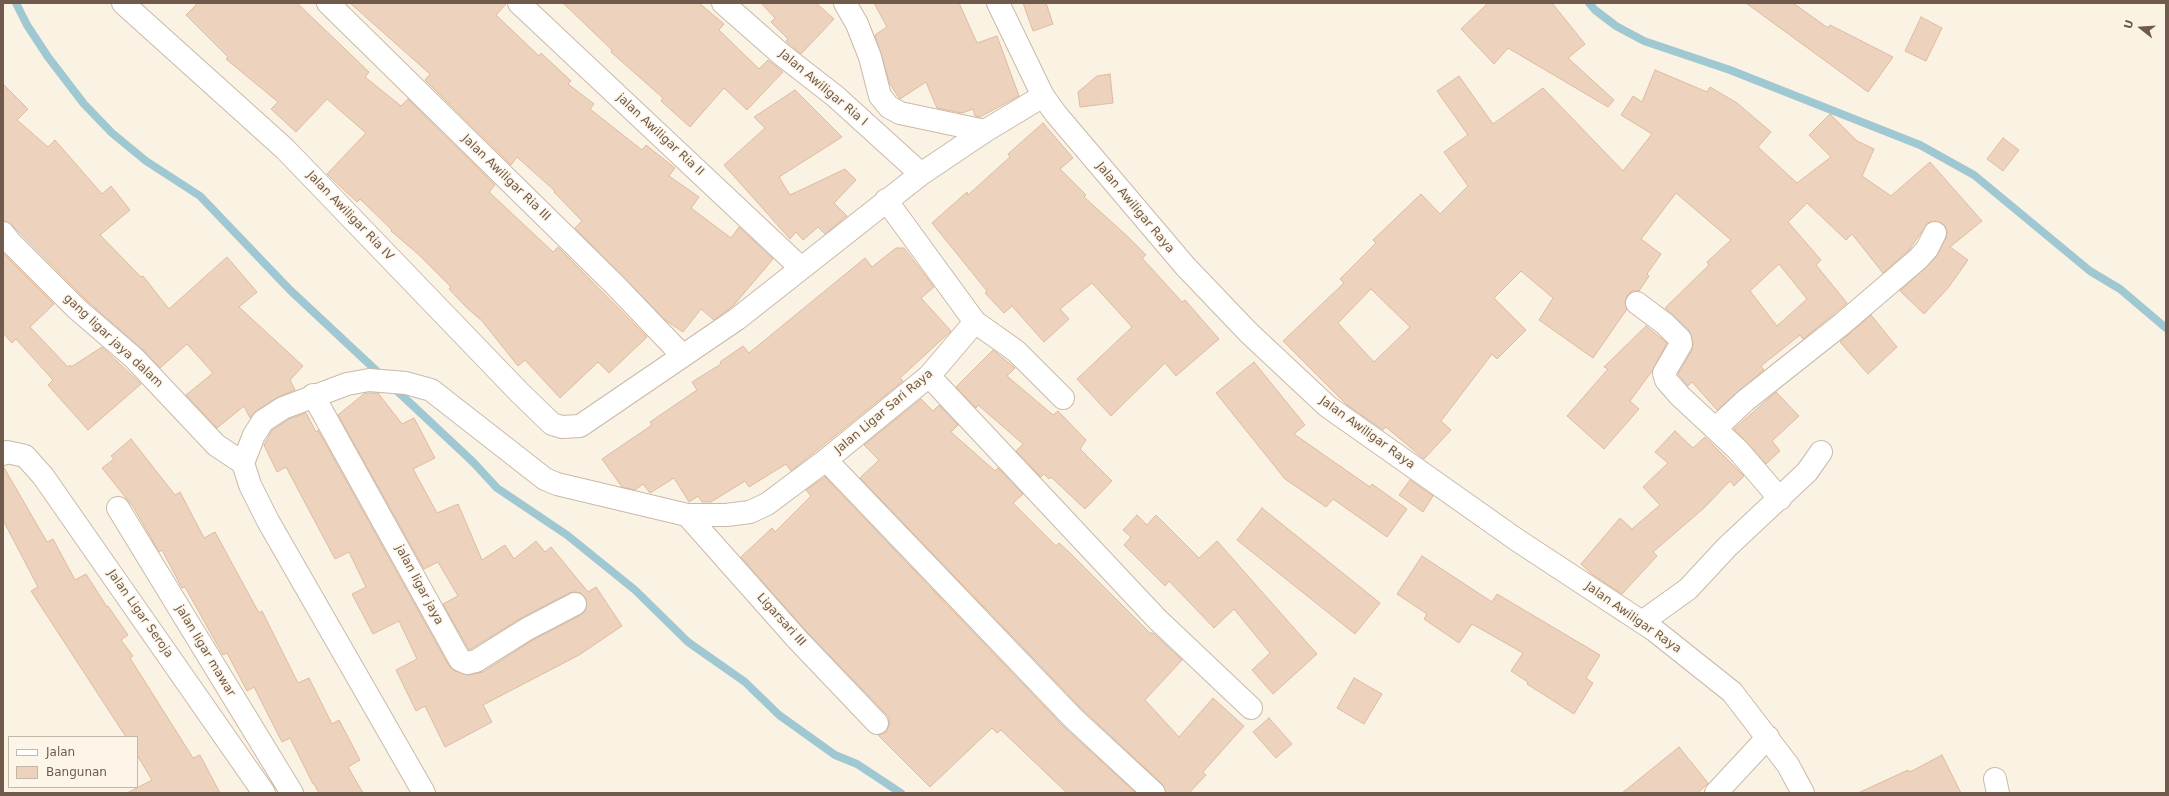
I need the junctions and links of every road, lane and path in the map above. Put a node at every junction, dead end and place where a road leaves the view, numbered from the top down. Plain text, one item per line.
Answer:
1 (124, 3) edge
2 (328, 3) edge
3 (519, 3) edge
4 (723, 3) edge
5 (845, 3) edge
6 (998, 3) edge
7 (1043, 96) junction
8 (985, 131) junction
9 (921, 174) junction
10 (886, 200) junction
11 (3, 233) edge
12 (1935, 233) dead end
13 (801, 268) junction
14 (1637, 303) dead end
15 (975, 322) junction
16 (682, 355) junction
17 (929, 376) junction
18 (313, 396) junction
19 (1063, 398) dead end
20 (1716, 428) junction
21 (1821, 452) dead end
22 (3, 454) edge
23 (826, 460) junction
24 (243, 463) junction
25 (1780, 498) junction
26 (118, 508) dead end
27 (687, 515) junction
28 (575, 604) dead end
29 (1642, 622) junction
30 (1251, 708) dead end
31 (878, 723) dead end
32 (1768, 737) junction
33 (264, 793) edge
34 (292, 793) edge
35 (424, 793) edge
36 (1154, 793) edge
37 (1716, 793) edge
38 (1803, 793) edge

1 - 16 street, Jalan Awiligar Ria IV
2 - 16 street, Jalan Awiligar Ria III
3 - 13 street, jalan Awiligar Ria II
4 - 9 street, Jalan Awiligar Ria I
5 - 8 street
6 - 7 street, Jalan Awiligar Raya
7 - 8 street
7 - 29 street, Jalan Awiligar Raya
8 - 9 street
9 - 10 street
10 - 13 street
10 - 15 street
11 - 24 street, gang ligar jaya dalam
12 - 20 street
13 - 16 street
14 - 20 street
15 - 17 street, Jalan Ligar Sari Raya
15 - 19 street
17 - 23 street, Jalan Ligar Sari Raya
17 - 30 street
18 - 24 street, Jalan Ligar Sari Raya
18 - 27 street, Jalan Ligar Sari Raya
18 - 28 street, jalan ligar jaya
20 - 25 street
21 - 25 street
22 - 33 street, Jalan Ligar Seroja
23 - 27 street, Jalan Ligar Sari Raya
23 - 36 street
24 - 35 street
25 - 29 street
26 - 34 street, jalan ligar mawar
27 - 31 street, Ligarsari III
29 - 32 street, Jalan Awiligar Raya
32 - 37 street
32 - 38 street, Jalan Awiligar Raya

